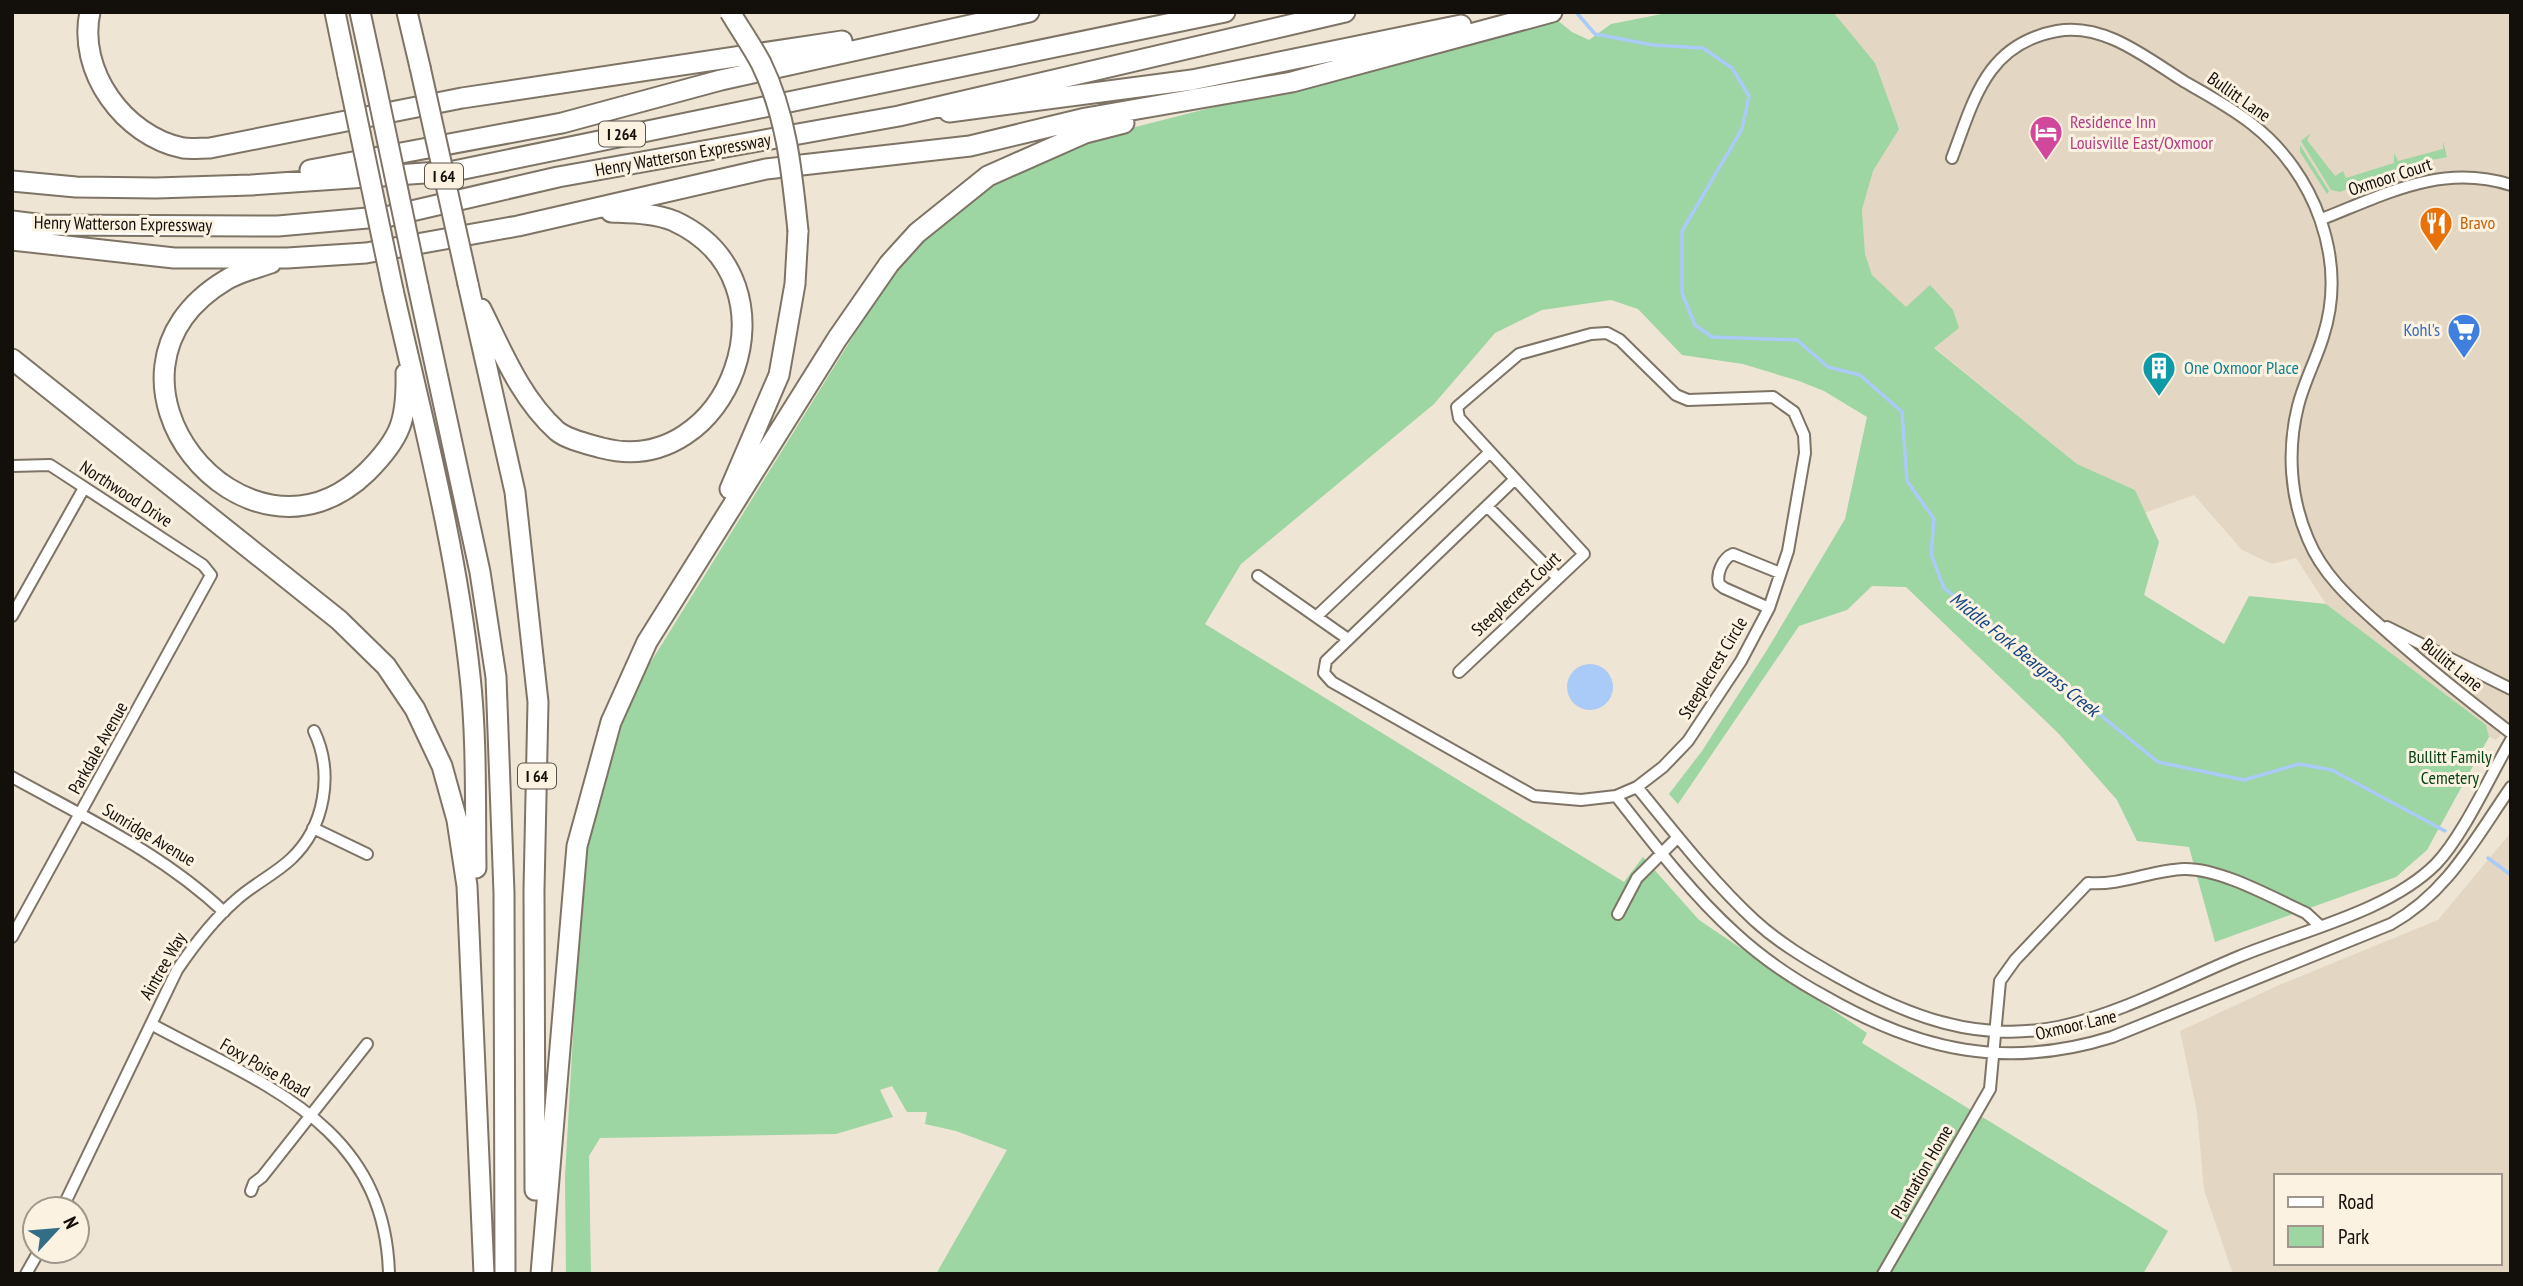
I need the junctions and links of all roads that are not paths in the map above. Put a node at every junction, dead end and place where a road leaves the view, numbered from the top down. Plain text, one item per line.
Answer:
1 (90, 12) edge
2 (335, 12) edge
3 (360, 12) edge
4 (407, 12) edge
5 (730, 12) edge
6 (1029, 12) edge
7 (1225, 12) edge
8 (1345, 12) edge
9 (1522, 12) edge
10 (1552, 12) edge
11 (963, 26) junction
12 (1184, 99) junction
13 (899, 116) junction
14 (1952, 158) dead end
15 (12, 171) edge
16 (12, 181) edge
17 (2511, 185) edge
18 (582, 211) junction
19 (2322, 219) junction
20 (12, 221) edge
21 (12, 240) edge
22 (287, 258) junction
23 (468, 284) junction
24 (406, 344) junction
25 (12, 359) edge
26 (1490, 452) junction
27 (12, 466) edge
28 (1515, 479) junction
29 (84, 488) junction
30 (1487, 506) junction
31 (697, 564) junction
32 (1780, 573) junction
33 (211, 575) joint
34 (1258, 576) dead end
35 (1558, 579) junction
36 (1769, 608) junction
37 (12, 616) edge
38 (1317, 616) junction
39 (2375, 621) junction
40 (1349, 639) junction
41 (1459, 672) dead end
42 (2511, 689) edge
43 (314, 731) dead end
44 (2511, 733) edge
45 (2511, 740) edge
46 (12, 777) edge
47 (1637, 786) junction
48 (2511, 787) edge
49 (1616, 796) junction
50 (81, 815) junction
51 (313, 828) junction
52 (1678, 837) junction
53 (1661, 852) junction
54 (367, 854) dead end
55 (224, 912) junction
56 (1618, 914) dead end
57 (2319, 925) junction
58 (12, 937) edge
59 (151, 1024) junction
60 (1995, 1031) junction
61 (367, 1044) dead end
62 (1995, 1054) junction
63 (312, 1115) junction
64 (251, 1191) dead end
65 (69, 1195) edge
66 (481, 1208) junction
67 (389, 1274) edge
68 (484, 1274) edge
69 (505, 1274) edge
70 (539, 1274) edge
71 (1883, 1274) edge

1 - 11 highway
2 - 24 highway, bridge
3 - 69 highway, I 64, bridge
4 - 23 highway, I 64, bridge
5 - 31 highway, bridge
6 - 11 highway
7 - 16 highway, Henry Watterson Expressway / I 264
8 - 13 highway, Henry Watterson Expressway / I 264
9 - 13 highway
10 - 12 highway
11 - 15 highway
12 - 18 highway
12 - 31 highway
13 - 20 highway, Henry Watterson Expressway / I 264
14 - 19 street, Bullitt Lane
17 - 19 street, Oxmoor Court
18 - 22 highway
18 - 23 highway
19 - 39 street, Bullitt Lane
21 - 22 highway
22 - 24 highway
23 - 70 highway, I 64
24 - 66 highway
25 - 66 highway
26 - 28 street, Steeplecrest Circle
26 - 32 street, Steeplecrest Circle
26 - 38 street
27 - 29 street, Northwood Drive
28 - 30 street, Steeplecrest Circle
28 - 35 street, Steeplecrest Court
29 - 33 street, Northwood Drive
29 - 37 street
30 - 35 street
30 - 40 street, Steeplecrest Circle
31 - 70 highway
32 - 36 street, Steeplecrest Circle
32 - 36 street
33 - 50 street, Parkdale Avenue
34 - 38 street
35 - 41 street, Steeplecrest Court
36 - 47 street, Steeplecrest Circle
38 - 40 street
39 - 42 street, Bullitt Lane
39 - 44 street, Bullitt Lane
40 - 49 street, Steeplecrest Circle
43 - 51 street, Aintree Way
45 - 57 street, Oxmoor Lane
46 - 50 street, Sunridge Avenue
47 - 49 street, Steeplecrest Circle
47 - 52 street, Oxmoor Lane
48 - 62 street, Oxmoor Lane
49 - 53 street, Oxmoor Lane
50 - 55 street, Sunridge Avenue
50 - 58 street, Parkdale Avenue
51 - 54 street
51 - 55 street, Aintree Way
52 - 53 street
52 - 60 street, Oxmoor Lane
53 - 56 street
53 - 62 street, Oxmoor Lane
55 - 59 street, Aintree Way
57 - 60 street, Oxmoor Lane
57 - 60 street, Plantation Home
59 - 63 street, Foxy Poise Road
59 - 65 street, Aintree Way
60 - 62 street, Plantation Home
61 - 63 street
62 - 71 street, Plantation Home
63 - 64 street
63 - 67 street, Foxy Poise Road
66 - 68 highway

